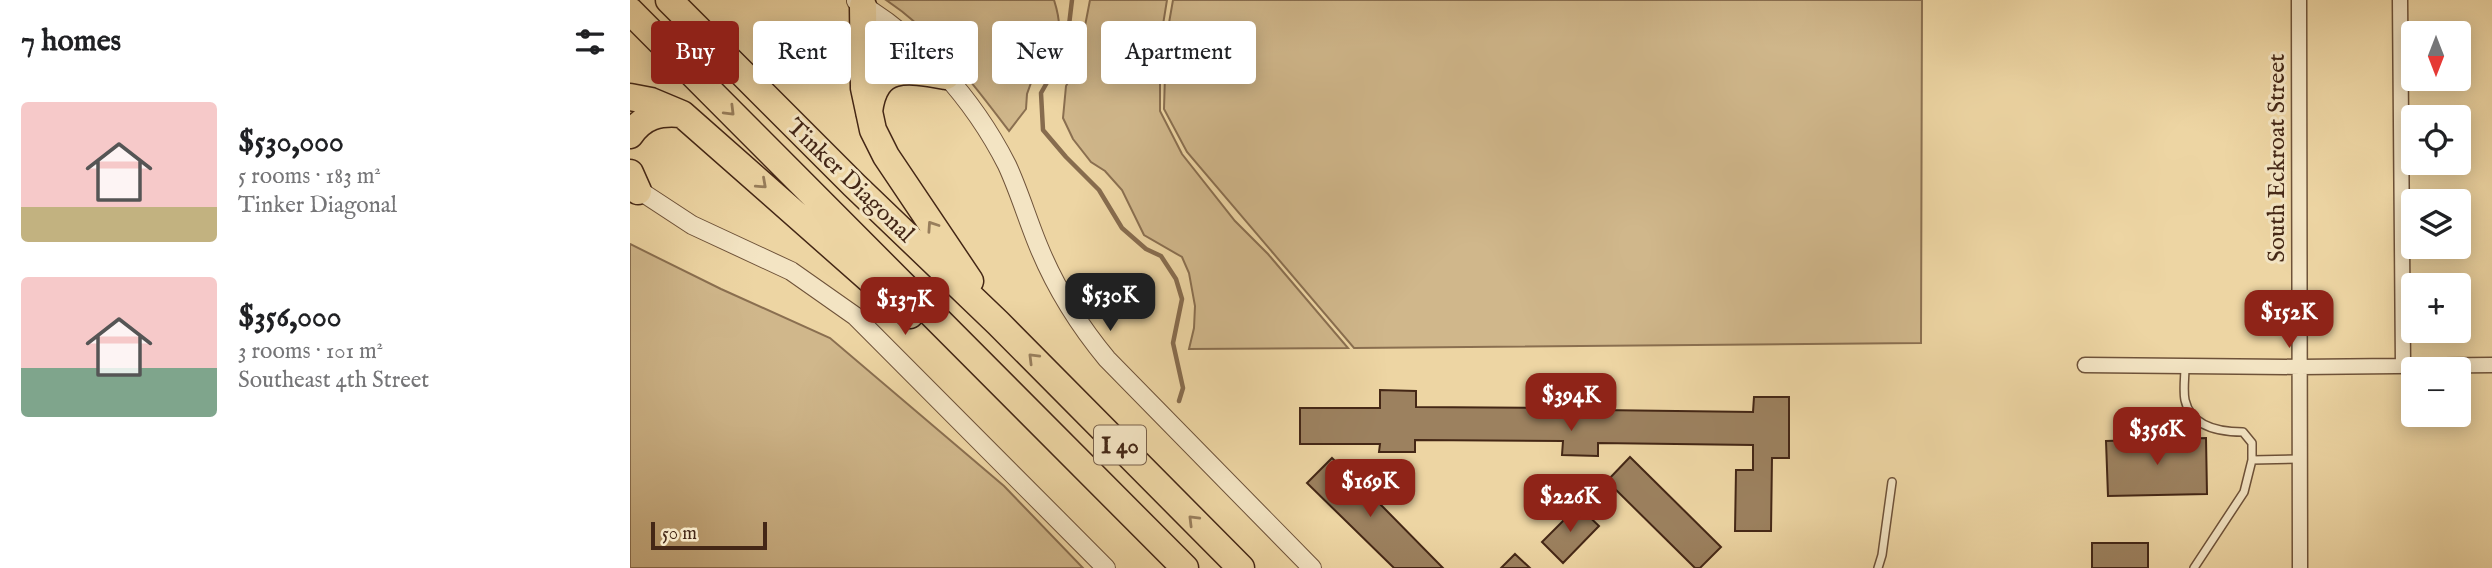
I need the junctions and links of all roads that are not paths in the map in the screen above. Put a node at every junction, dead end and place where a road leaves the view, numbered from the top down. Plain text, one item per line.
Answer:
1 (668, 0) edge
2 (2299, 0) edge
3 (2400, 0) edge
4 (859, 3) edge
5 (630, 10) edge
6 (885, 21) edge
7 (879, 84) edge
8 (952, 84) edge
9 (630, 97) edge
10 (682, 114) junction
11 (869, 114) junction
12 (630, 135) edge
13 (633, 183) edge
14 (998, 323) junction
15 (2403, 357) edge
16 (2085, 365) dead end
17 (2401, 365) edge
18 (2471, 365) edge
19 (2492, 365) edge
20 (2185, 366) junction
21 (2300, 367) junction
22 (2300, 459) junction
23 (2252, 460) junction
24 (1892, 482) dead end
25 (1104, 486) junction
26 (1105, 568) edge
27 (1185, 568) edge
28 (1241, 568) edge
29 (1312, 568) edge
30 (1878, 568) edge
31 (2194, 568) edge
32 (2300, 568) edge

1 - 14 highway, Tinker Diagonal / I 40
2 - 21 street, South Eckroat Street
3 - 15 street
4 - 6 street
4 - 11 highway
5 -> 25 highway, Tinker Diagonal / I 40
7 - 11 highway
8 - 29 street
9 - 10 highway
10 - 12 highway
10 -> 25 highway
14 -> 11 highway
13 - 26 street
28 -> 14 highway, Tinker Diagonal / I 40
16 - 20 street
17 - 21 street
18 - 19 street
20 - 21 street
20 - 23 lane
21 - 22 street, South Eckroat Street
22 - 23 lane
22 - 32 street, South Eckroat Street
23 - 31 lane
24 - 30 lane
25 - 27 highway, Tinker Diagonal / I 40

